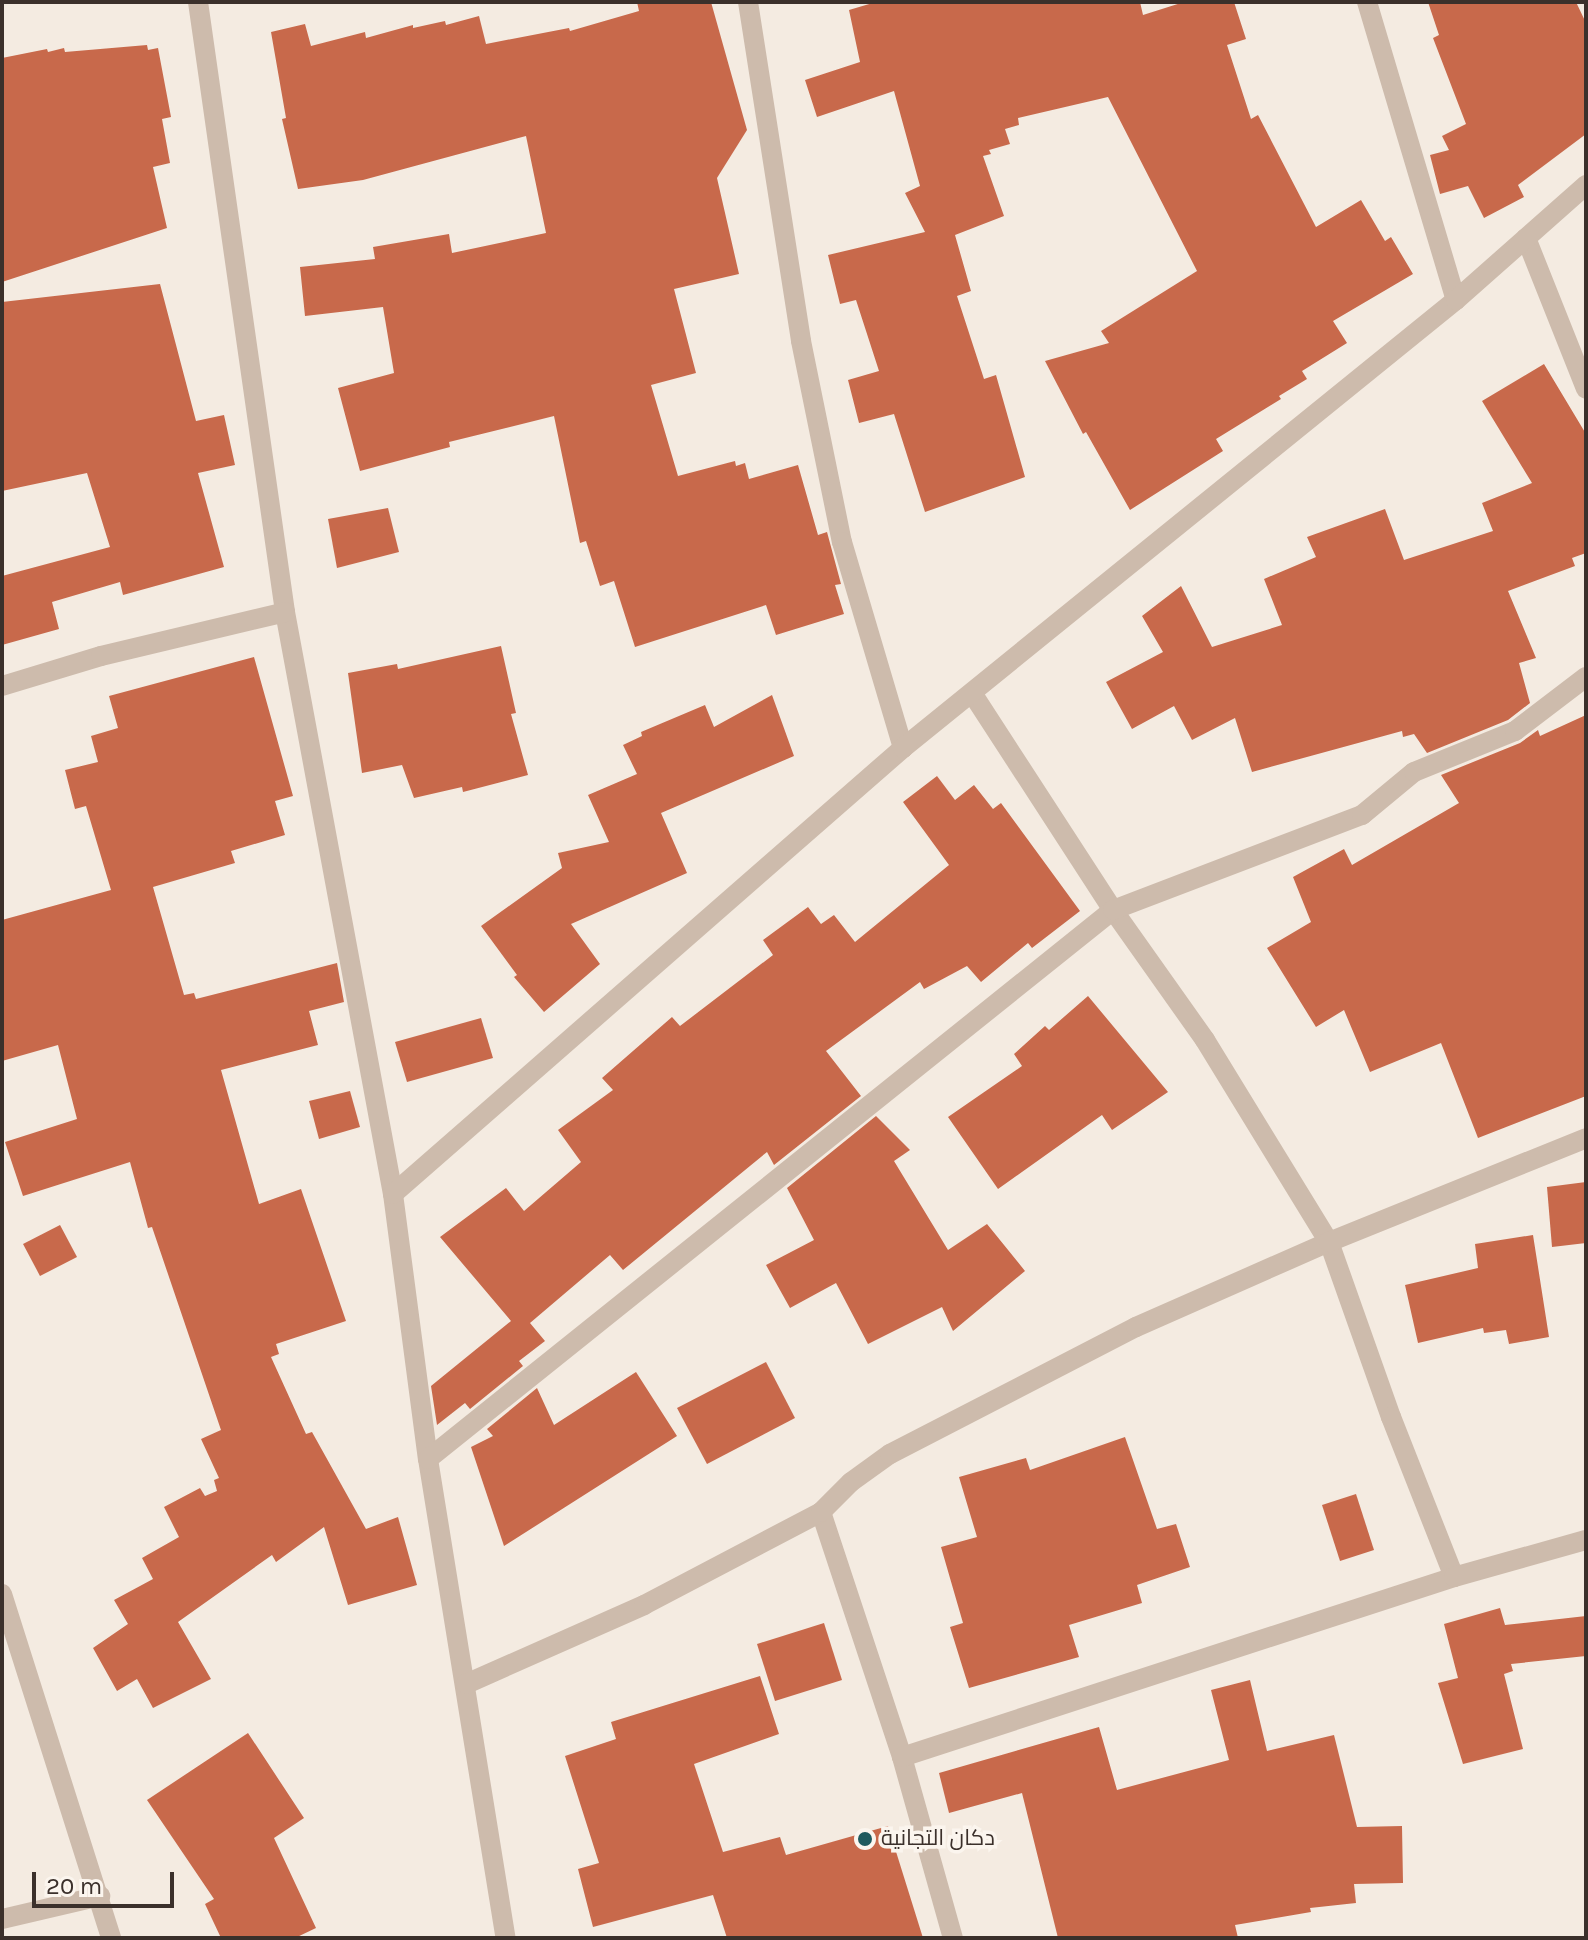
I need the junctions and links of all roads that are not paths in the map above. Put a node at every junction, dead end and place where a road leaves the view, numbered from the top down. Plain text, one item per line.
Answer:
1 (198, 2) edge
2 (748, 2) edge
3 (1367, 2) edge
4 (1586, 185) edge
5 (1526, 238) junction
6 (1456, 300) junction
7 (1586, 389) edge
8 (285, 612) junction
9 (1586, 677) edge
10 (2, 686) edge
11 (972, 693) junction
12 (903, 748) junction
13 (1113, 910) junction
14 (1586, 1138) edge
15 (393, 1194) junction
16 (1329, 1242) junction
17 (428, 1459) junction
18 (821, 1512) junction
19 (1586, 1540) edge
20 (1454, 1577) junction
21 (2, 1594) edge
22 (466, 1684) junction
23 (902, 1757) junction
24 (100, 1896) junction
25 (2, 1919) edge
26 (111, 1938) edge
27 (506, 1938) edge
28 (953, 1938) edge

1 - 8 street
2 - 12 street
3 - 6 street
4 - 5 street
5 - 6 street
5 - 7 street
6 - 11 street
8 - 10 street
8 - 15 street
9 - 13 street
11 - 12 street
11 - 13 street
12 - 15 street
13 - 16 street
13 - 17 street
14 - 16 street
15 - 17 street
16 - 18 street
16 - 20 street
17 - 22 street
18 - 22 street
18 - 23 street
19 - 20 street
20 - 23 street
21 - 24 street
22 - 27 street
23 - 28 street
24 - 25 street
24 - 26 street

